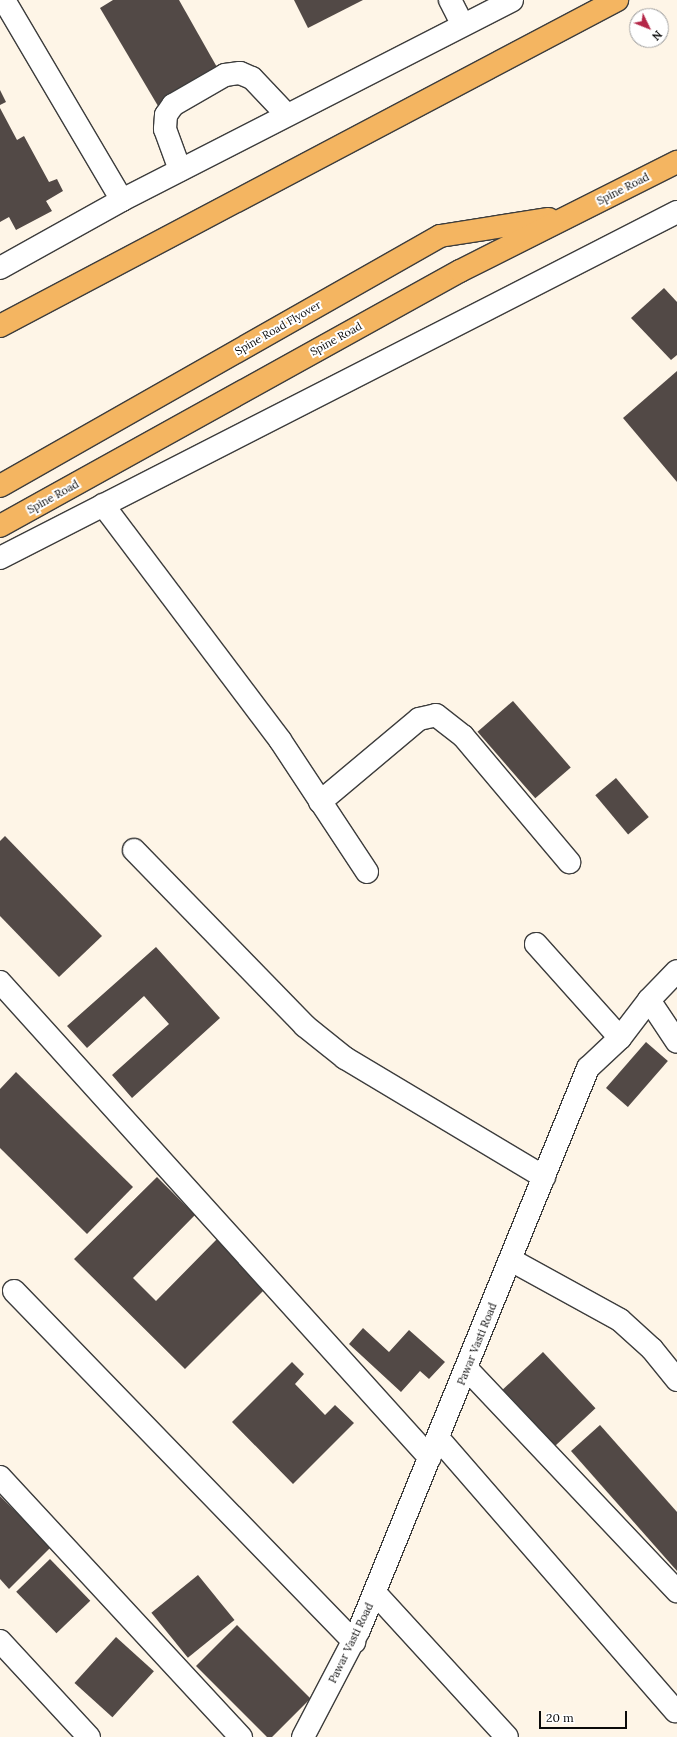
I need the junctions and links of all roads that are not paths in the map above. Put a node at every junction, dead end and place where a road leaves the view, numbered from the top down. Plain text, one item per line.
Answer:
1 (4, 0) edge
2 (450, 0) edge
3 (512, 0) edge
4 (617, 0) edge
5 (463, 25) junction
6 (287, 115) junction
7 (677, 162) edge
8 (180, 170) junction
9 (122, 200) junction
10 (677, 212) edge
11 (572, 215) junction
12 (0, 268) edge
13 (0, 326) edge
14 (0, 486) edge
15 (103, 505) junction
16 (0, 526) edge
17 (0, 558) edge
18 (320, 802) junction
19 (134, 850) dead end
20 (569, 862) dead end
21 (367, 872) dead end
22 (536, 944) dead end
23 (677, 972) edge
24 (0, 982) edge
25 (649, 1000) junction
26 (620, 1038) junction
27 (677, 1042) edge
28 (544, 1177) junction
29 (511, 1260) junction
30 (14, 1291) dead end
31 (466, 1369) junction
32 (677, 1380) edge
33 (434, 1448) junction
34 (0, 1477) edge
35 (677, 1591) edge
36 (375, 1593) junction
37 (0, 1640) edge
38 (354, 1642) junction
39 (675, 1711) dead end
40 (89, 1737) edge
41 (241, 1737) edge
42 (303, 1737) edge
43 (507, 1737) edge

1 - 9 street
2 - 5 street
3 - 5 street
4 - 13 main road
5 - 6 street
6 - 8 street
6 - 8 street
7 - 11 main road, Spine Road
8 - 9 street
9 - 12 street
10 - 15 street
11 - 14 main road, Spine Road Flyover
11 - 16 main road, Spine Road
15 - 17 street
15 - 18 street
18 - 20 street
18 - 21 street
19 - 28 street
22 - 26 street
23 - 25 street, Pawar Vasti Road
24 - 33 street
25 - 26 street, Pawar Vasti Road
25 - 27 street
26 - 28 street, Pawar Vasti Road
28 - 29 street, Pawar Vasti Road
29 - 31 street, Pawar Vasti Road
29 - 32 street
30 - 38 street
31 - 33 street, Pawar Vasti Road
31 - 35 street
33 - 36 street, Pawar Vasti Road
33 - 39 street
34 - 41 street
36 - 38 street, Pawar Vasti Road
36 - 43 street
37 - 40 street
38 - 42 street, Pawar Vasti Road

